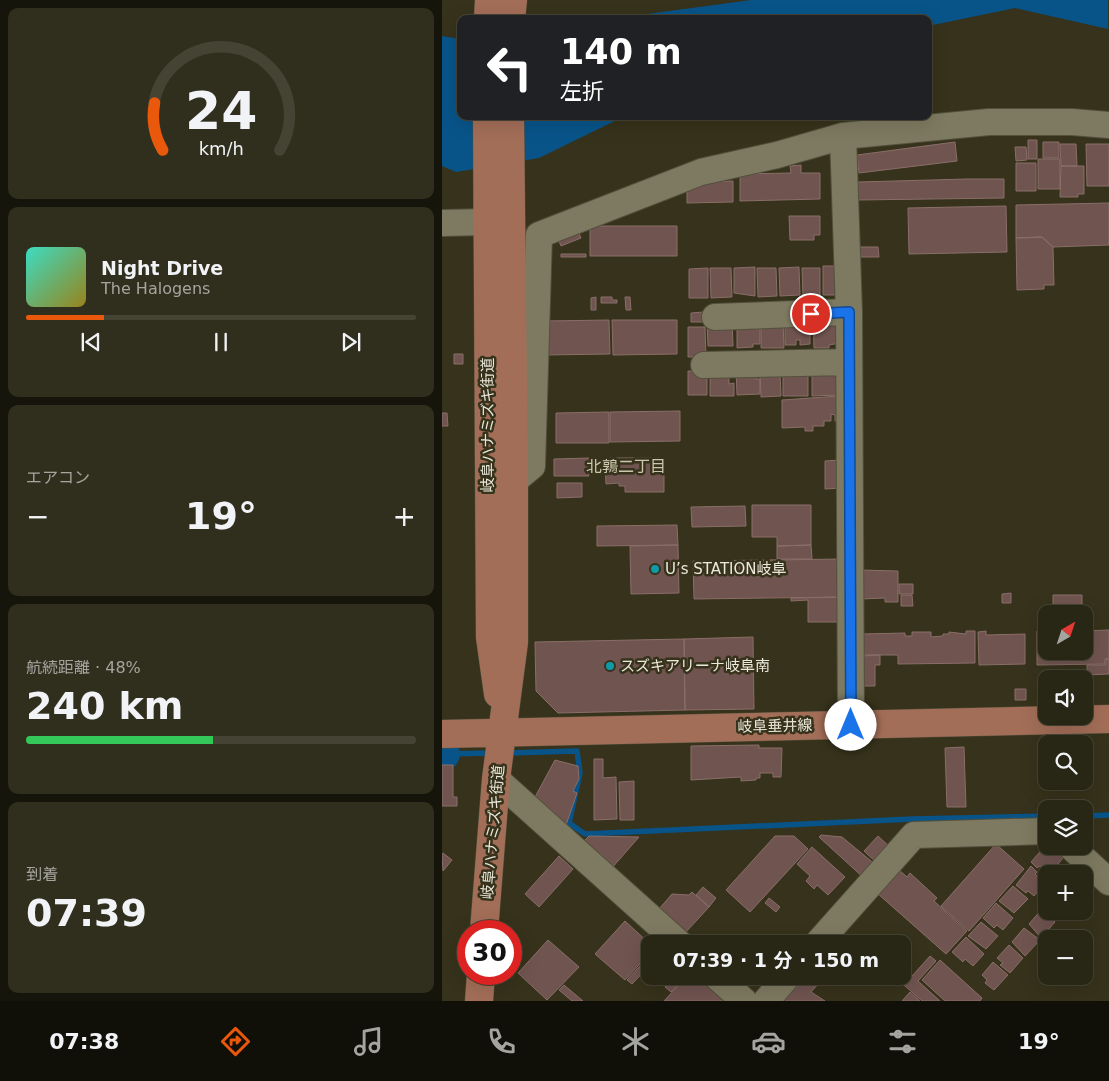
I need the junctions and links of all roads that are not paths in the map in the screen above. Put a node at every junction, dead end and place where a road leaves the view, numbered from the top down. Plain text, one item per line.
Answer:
1 (489, 0) edge
2 (513, 0) edge
3 (488, 15) edge
4 (511, 15) edge
5 (488, 120) edge
6 (510, 120) edge
7 (1108, 125) edge
8 (843, 136) junction
9 (499, 206) junction
10 (442, 224) edge
11 (849, 312) junction
12 (715, 317) dead end
13 (849, 362) junction
14 (704, 365) dead end
15 (514, 481) junction
16 (1108, 719) edge
17 (851, 725) junction
18 (503, 733) junction
19 (442, 734) edge
20 (496, 779) junction
21 (1038, 831) edge
22 (1080, 855) edge
23 (1108, 882) edge
24 (485, 920) edge
25 (670, 935) edge
26 (825, 935) edge
27 (480, 985) edge
28 (726, 985) edge
29 (780, 985) edge
30 (479, 1001) edge
31 (744, 1001) edge
32 (766, 1001) edge

1 - 3 main road
2 - 4 main road
5 - 9 main road, 岐阜ハナミズキ街道
6 - 9 main road, 岐阜ハナミズキ街道
7 - 8 street
8 - 11 street
8 - 15 street
9 - 10 street
9 - 15 main road, 岐阜ハナミズキ街道
9 - 18 main road, 岐阜ハナミズキ街道
11 - 12 street
11 - 13 street
13 - 14 street
13 - 17 street
15 - 18 main road, 岐阜ハナミズキ街道
16 - 17 main road, 岐阜垂井線
17 - 18 main road, 岐阜垂井線
18 - 19 main road, 岐阜垂井線
18 - 20 main road, 岐阜ハナミズキ街道
20 - 24 main road, 岐阜ハナミズキ街道
20 - 25 street
21 - 26 street
22 - 23 street
27 - 30 main road
28 - 31 street
29 - 32 street

